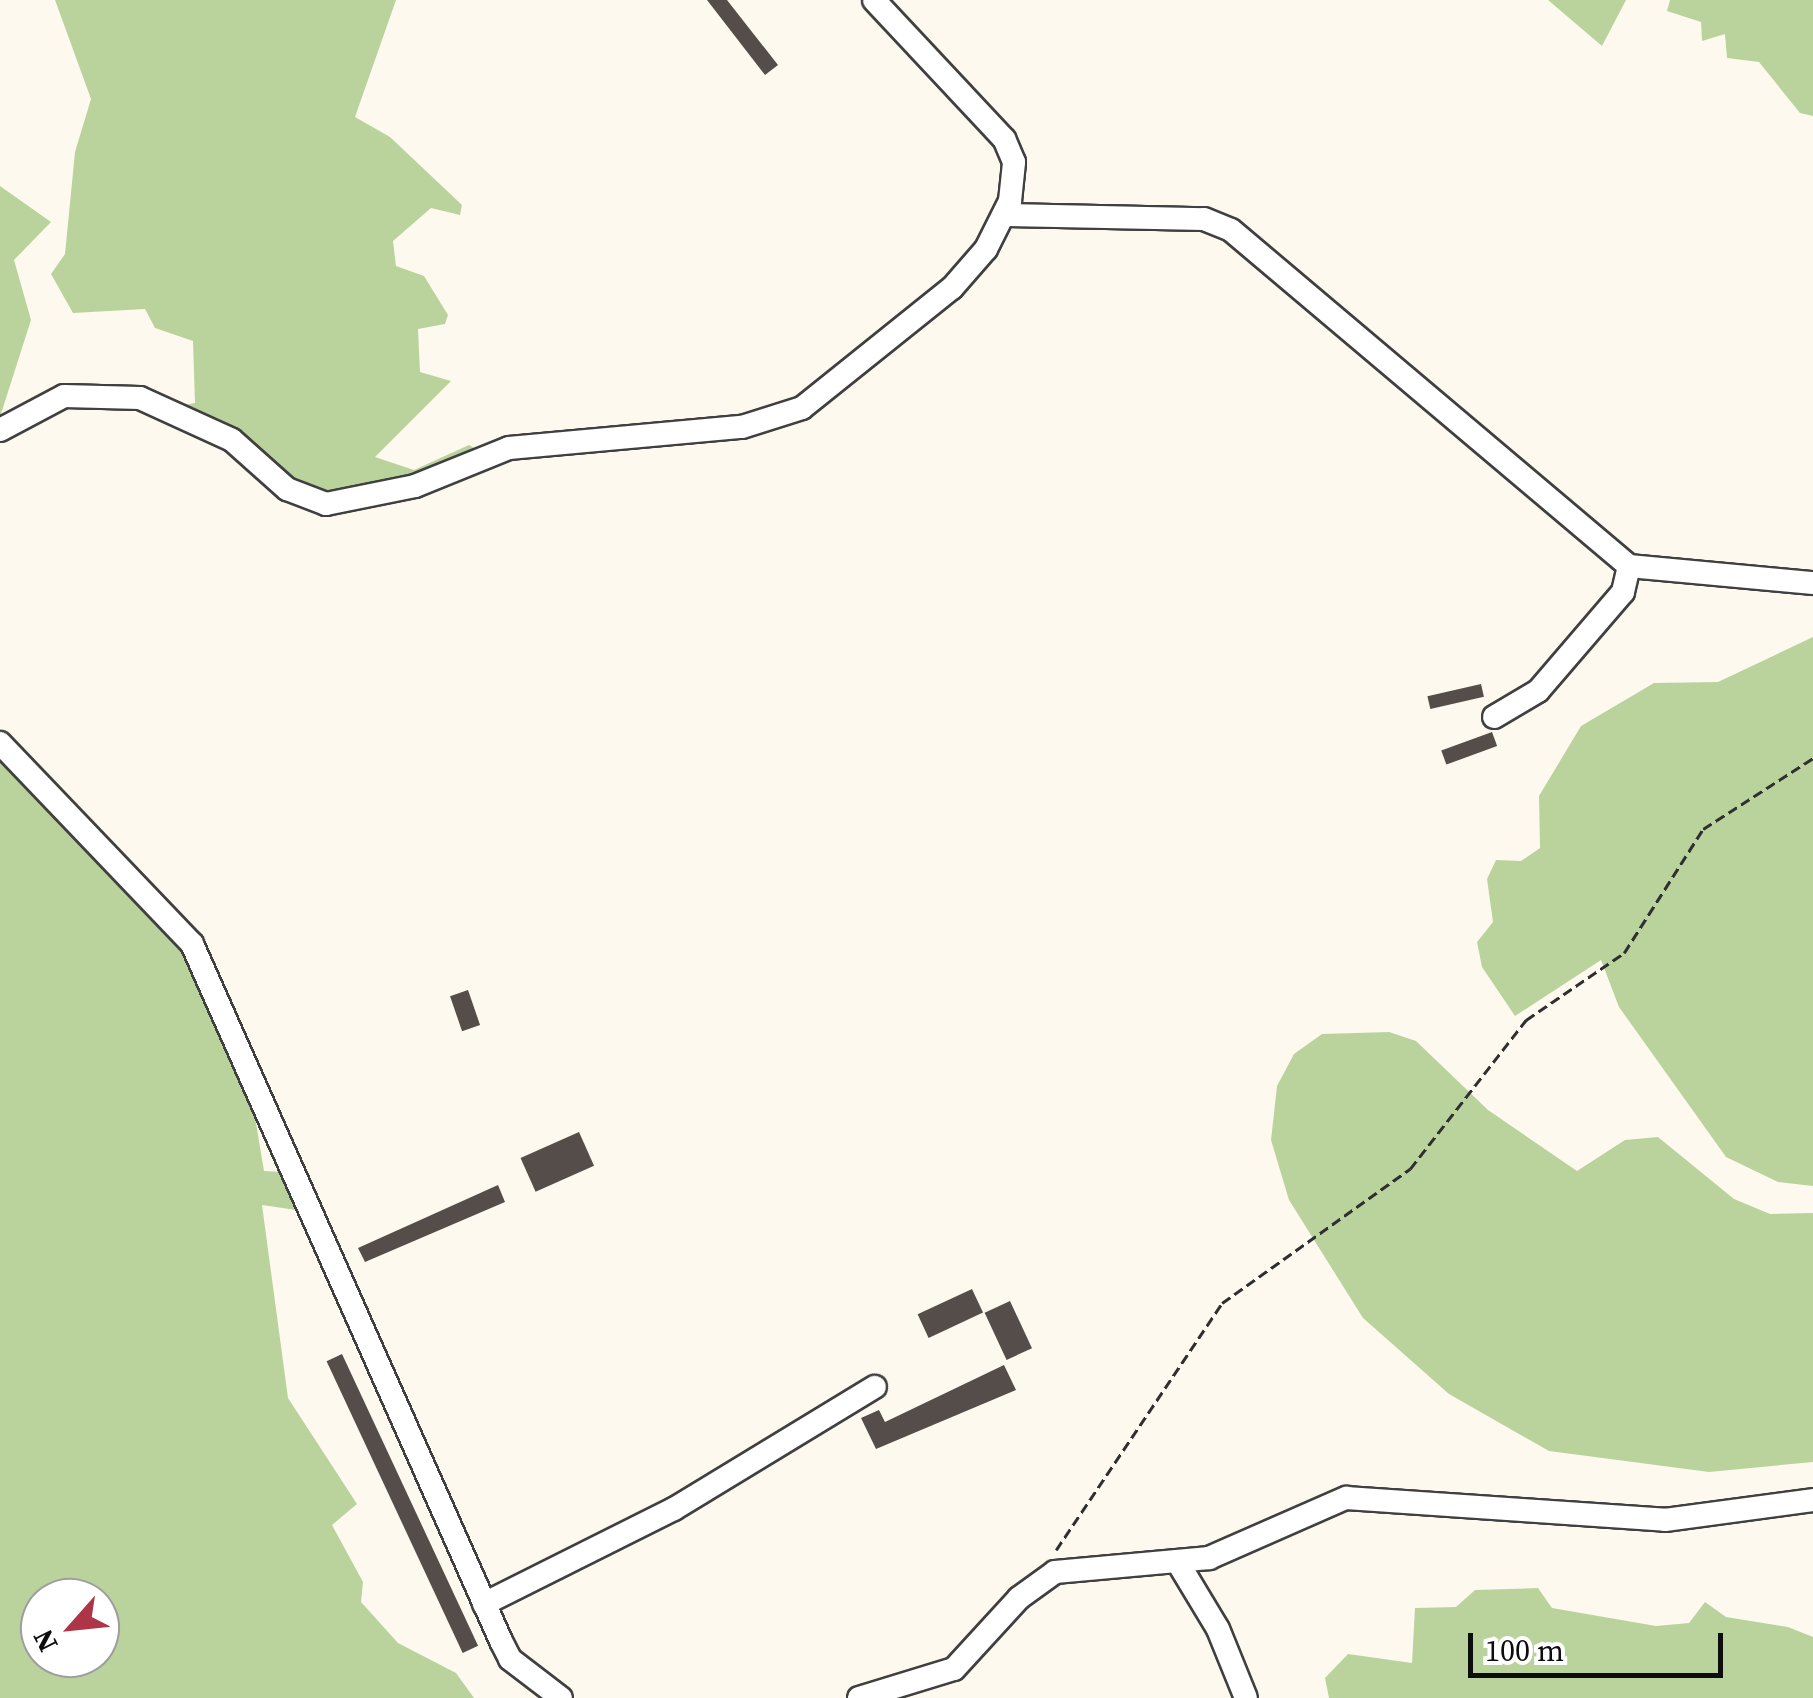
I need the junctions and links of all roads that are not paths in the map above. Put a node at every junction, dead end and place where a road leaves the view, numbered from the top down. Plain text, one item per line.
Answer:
1 (874, 0) edge
2 (1008, 216) junction
3 (0, 430) edge
4 (1628, 566) junction
5 (1813, 583) edge
6 (1494, 717) dead end
7 (0, 743) edge
8 (875, 1387) dead end
9 (1813, 1500) edge
10 (1176, 1561) junction
11 (484, 1604) junction
12 (561, 1698) edge
13 (859, 1698) edge
14 (1246, 1698) edge

1 - 2 street
2 - 3 street
2 - 4 street
4 - 5 street
4 - 6 street
7 - 11 street
8 - 11 street
9 - 10 street
10 - 13 street
10 - 14 street
11 - 12 street

